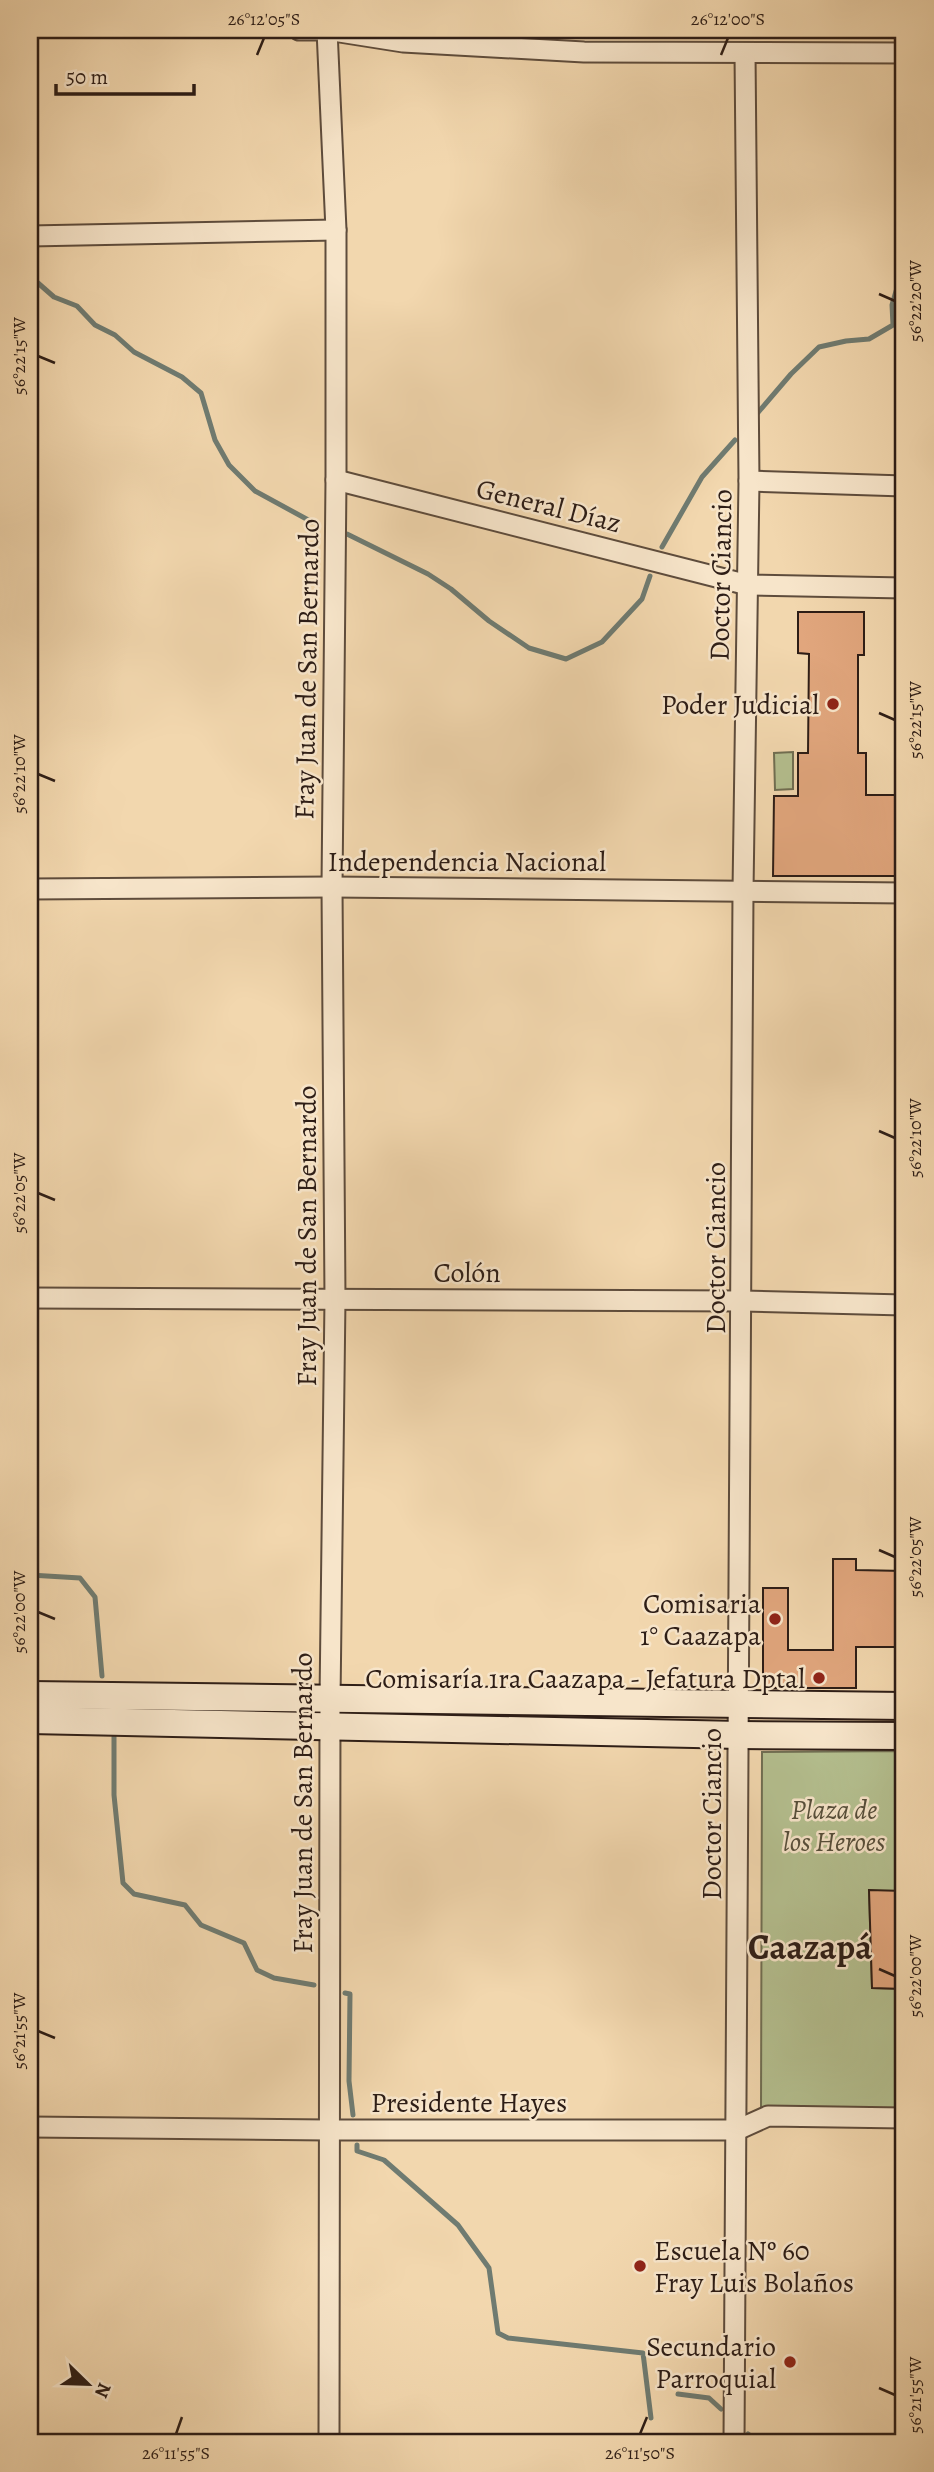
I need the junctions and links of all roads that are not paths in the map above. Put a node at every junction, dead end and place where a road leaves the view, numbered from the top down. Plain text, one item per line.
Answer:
1 (299, 30) edge
2 (327, 30) edge
3 (745, 53) junction
4 (904, 53) edge
5 (336, 230) junction
6 (30, 236) edge
7 (336, 480) junction
8 (749, 481) junction
9 (904, 486) edge
10 (748, 585) junction
11 (904, 588) edge
12 (332, 887) junction
13 (30, 889) edge
14 (743, 891) junction
15 (904, 893) edge
16 (30, 1298) edge
17 (335, 1299) junction
18 (743, 1301) junction
19 (904, 1305) edge
20 (30, 1695) edge
21 (330, 1700) junction
22 (739, 1704) junction
23 (904, 1706) edge
24 (30, 1720) edge
25 (332, 1726) junction
26 (740, 1735) junction
27 (904, 1736) edge
28 (904, 2118) edge
29 (30, 2127) edge
30 (328, 2130) junction
31 (737, 2130) junction
32 (329, 2442) edge
33 (734, 2442) edge

1 - 2 street
2 - 3 street
2 - 5 street, Fray Juan de San Bernardo
3 - 4 street
3 - 8 street, Doctor Ciancio
5 - 6 street
5 - 7 street, Fray Juan de San Bernardo
7 - 10 street, General Díaz
7 - 12 street, Fray Juan de San Bernardo
8 - 9 street
8 - 10 street, Doctor Ciancio
10 - 11 street, General Díaz
10 - 14 street, Doctor Ciancio
12 - 13 street, Independencia Nacional
12 - 14 street, Independencia Nacional
12 - 17 street, Fray Juan de San Bernardo
14 - 15 street, Independencia Nacional
14 - 18 street, Doctor Ciancio
16 - 17 street, Colón
17 - 18 street, Colón
17 - 21 street, Fray Juan de San Bernardo
18 - 19 street, Colón
18 - 22 street, Doctor Ciancio
20 - 21 main road
21 - 22 main road
21 - 25 street, Fray Juan de San Bernardo
22 - 23 main road
22 - 26 street, Doctor Ciancio
24 - 25 main road
25 - 26 main road
25 - 30 street, Fray Juan de San Bernardo
26 - 27 main road
26 - 31 street, Doctor Ciancio
28 - 31 street, Presidente Hayes
29 - 30 street, Presidente Hayes
30 - 31 street, Presidente Hayes
30 - 32 street, Fray Juan de San Bernardo
31 - 33 street, Doctor Ciancio

